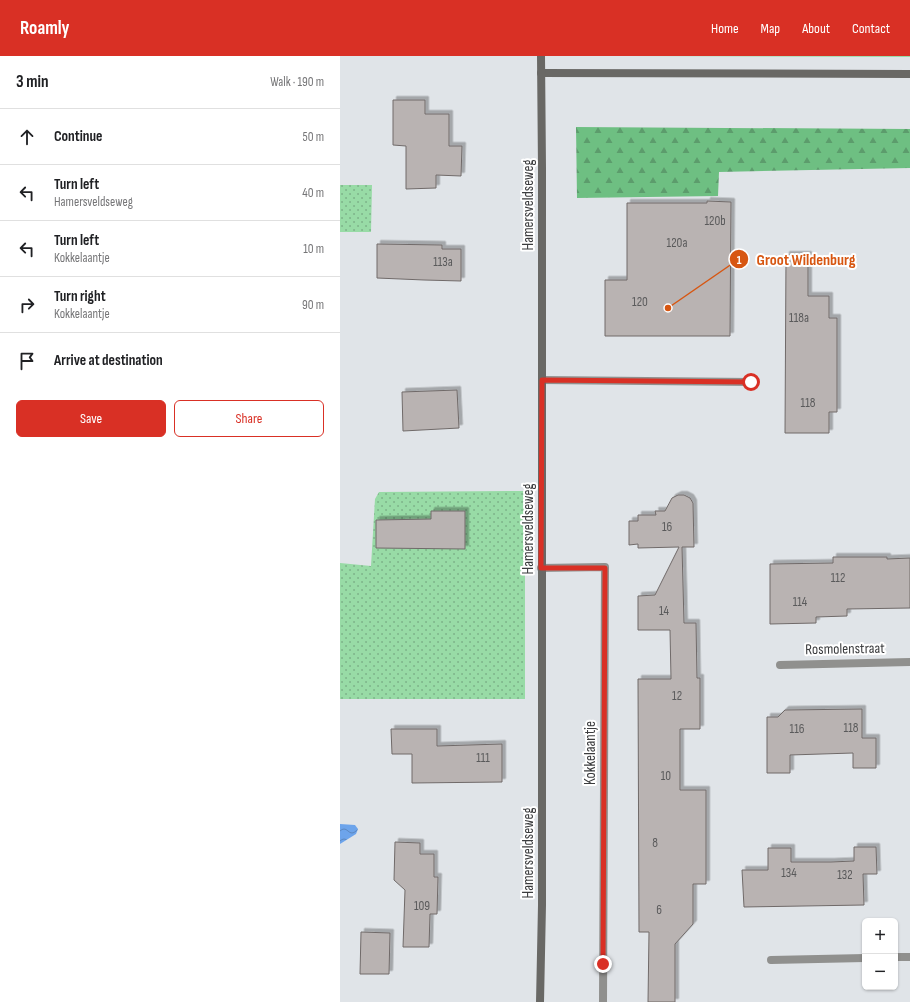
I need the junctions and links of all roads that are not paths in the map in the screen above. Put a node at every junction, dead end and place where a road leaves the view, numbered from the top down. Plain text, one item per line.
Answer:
1 (541, 56) edge
2 (541, 73) junction
3 (910, 74) edge
4 (542, 380) junction
5 (751, 382) dead end
6 (541, 568) junction
7 (910, 662) edge
8 (780, 665) dead end
9 (898, 957) edge
10 (910, 957) edge
11 (862, 958) edge
12 (771, 960) dead end
13 (540, 1002) edge
14 (603, 1002) edge

1 - 2 street, Hamersveldseweg
2 - 3 street
2 - 4 street, Hamersveldseweg
4 - 5 street
4 - 6 street, Hamersveldseweg
6 - 13 street, Hamersveldseweg
6 - 14 street, Kokkelaantje
7 - 8 street, Rosmolenstraat
9 - 10 street
11 - 12 street

